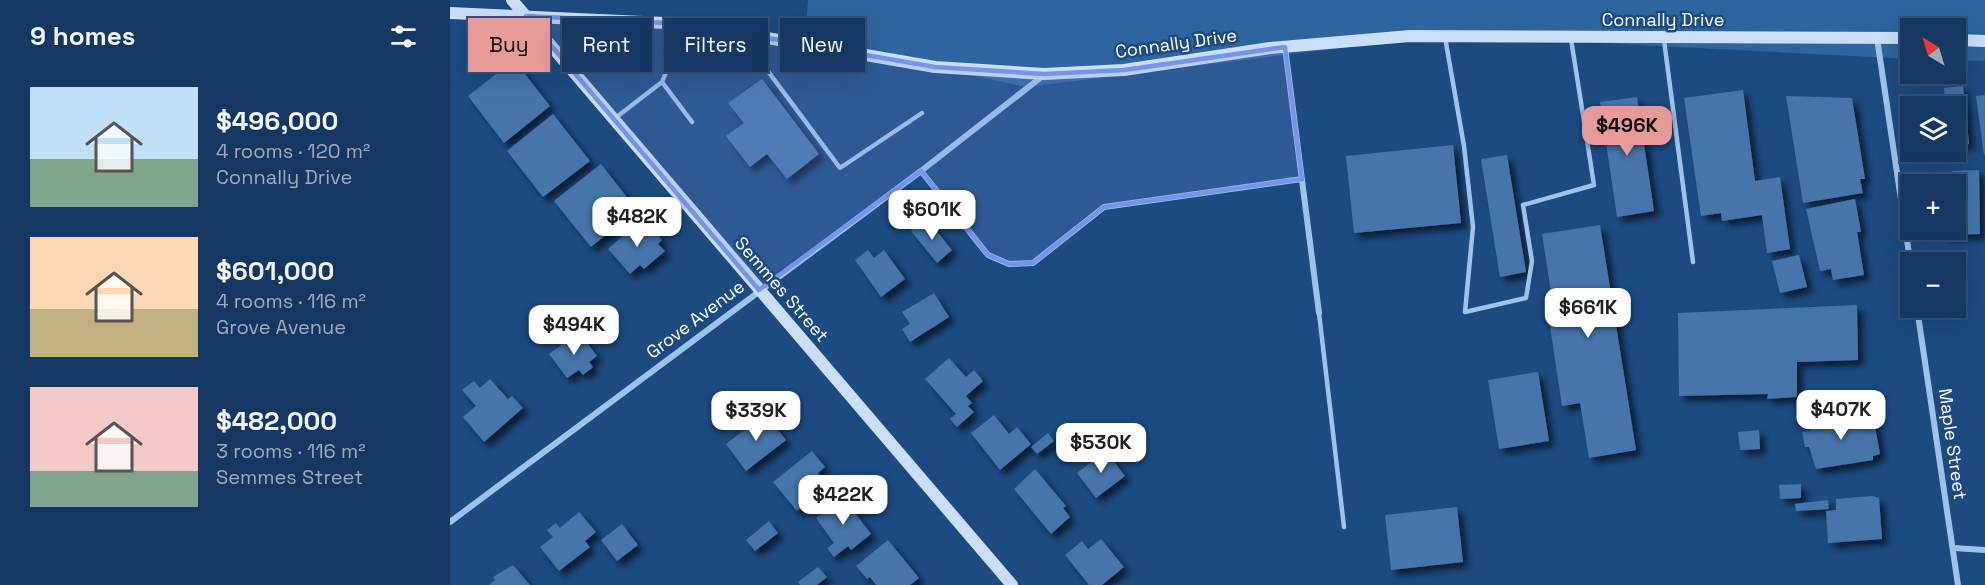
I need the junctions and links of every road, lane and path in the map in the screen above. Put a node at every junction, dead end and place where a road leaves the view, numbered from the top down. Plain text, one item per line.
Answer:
1 (512, 0) edge
2 (450, 13) edge
3 (526, 16) junction
4 (664, 23) edge
5 (1445, 37) junction
6 (1571, 37) junction
7 (1664, 37) junction
8 (1877, 37) junction
9 (1900, 38) edge
10 (768, 39) edge
11 (1966, 40) edge
12 (1985, 41) edge
13 (1285, 47) junction
14 (666, 72) edge
15 (768, 72) edge
16 (1044, 74) junction
17 (662, 82) junction
18 (922, 113) dead end
19 (614, 119) junction
20 (692, 122) dead end
21 (921, 171) junction
22 (1302, 179) junction
23 (1909, 252) edge
24 (1693, 262) dead end
25 (759, 290) junction
26 (1319, 313) joint
27 (1918, 318) edge
28 (450, 522) edge
29 (1344, 527) dead end
30 (1953, 548) junction
31 (1985, 550) edge
32 (1012, 585) edge
33 (1958, 585) edge

1 - 3 street, Semmes Street
2 - 3 street, Connally Drive
3 - 4 street, Connally Drive
3 - 19 street, Semmes Street
5 - 6 street, Connally Drive
5 - 6 lane
5 - 13 street, Connally Drive
6 - 7 street, Connally Drive
7 - 8 street, Connally Drive
7 - 24 lane
8 - 9 street, Connally Drive
8 - 23 street
10 - 16 street, Connally Drive
11 - 12 street
13 - 16 street, Connally Drive
13 - 22 street
14 - 17 lane
15 - 18 lane
16 - 21 street, Grove Avenue
17 - 19 lane
17 - 20 lane
19 - 25 street, Semmes Street
21 - 22 street
21 - 25 street, Grove Avenue
22 - 26 street
25 - 28 street, Grove Avenue
25 - 32 street, Semmes Street
26 - 29 lane
27 - 30 street, Maple Street
30 - 31 street
30 - 33 street, Maple Street

